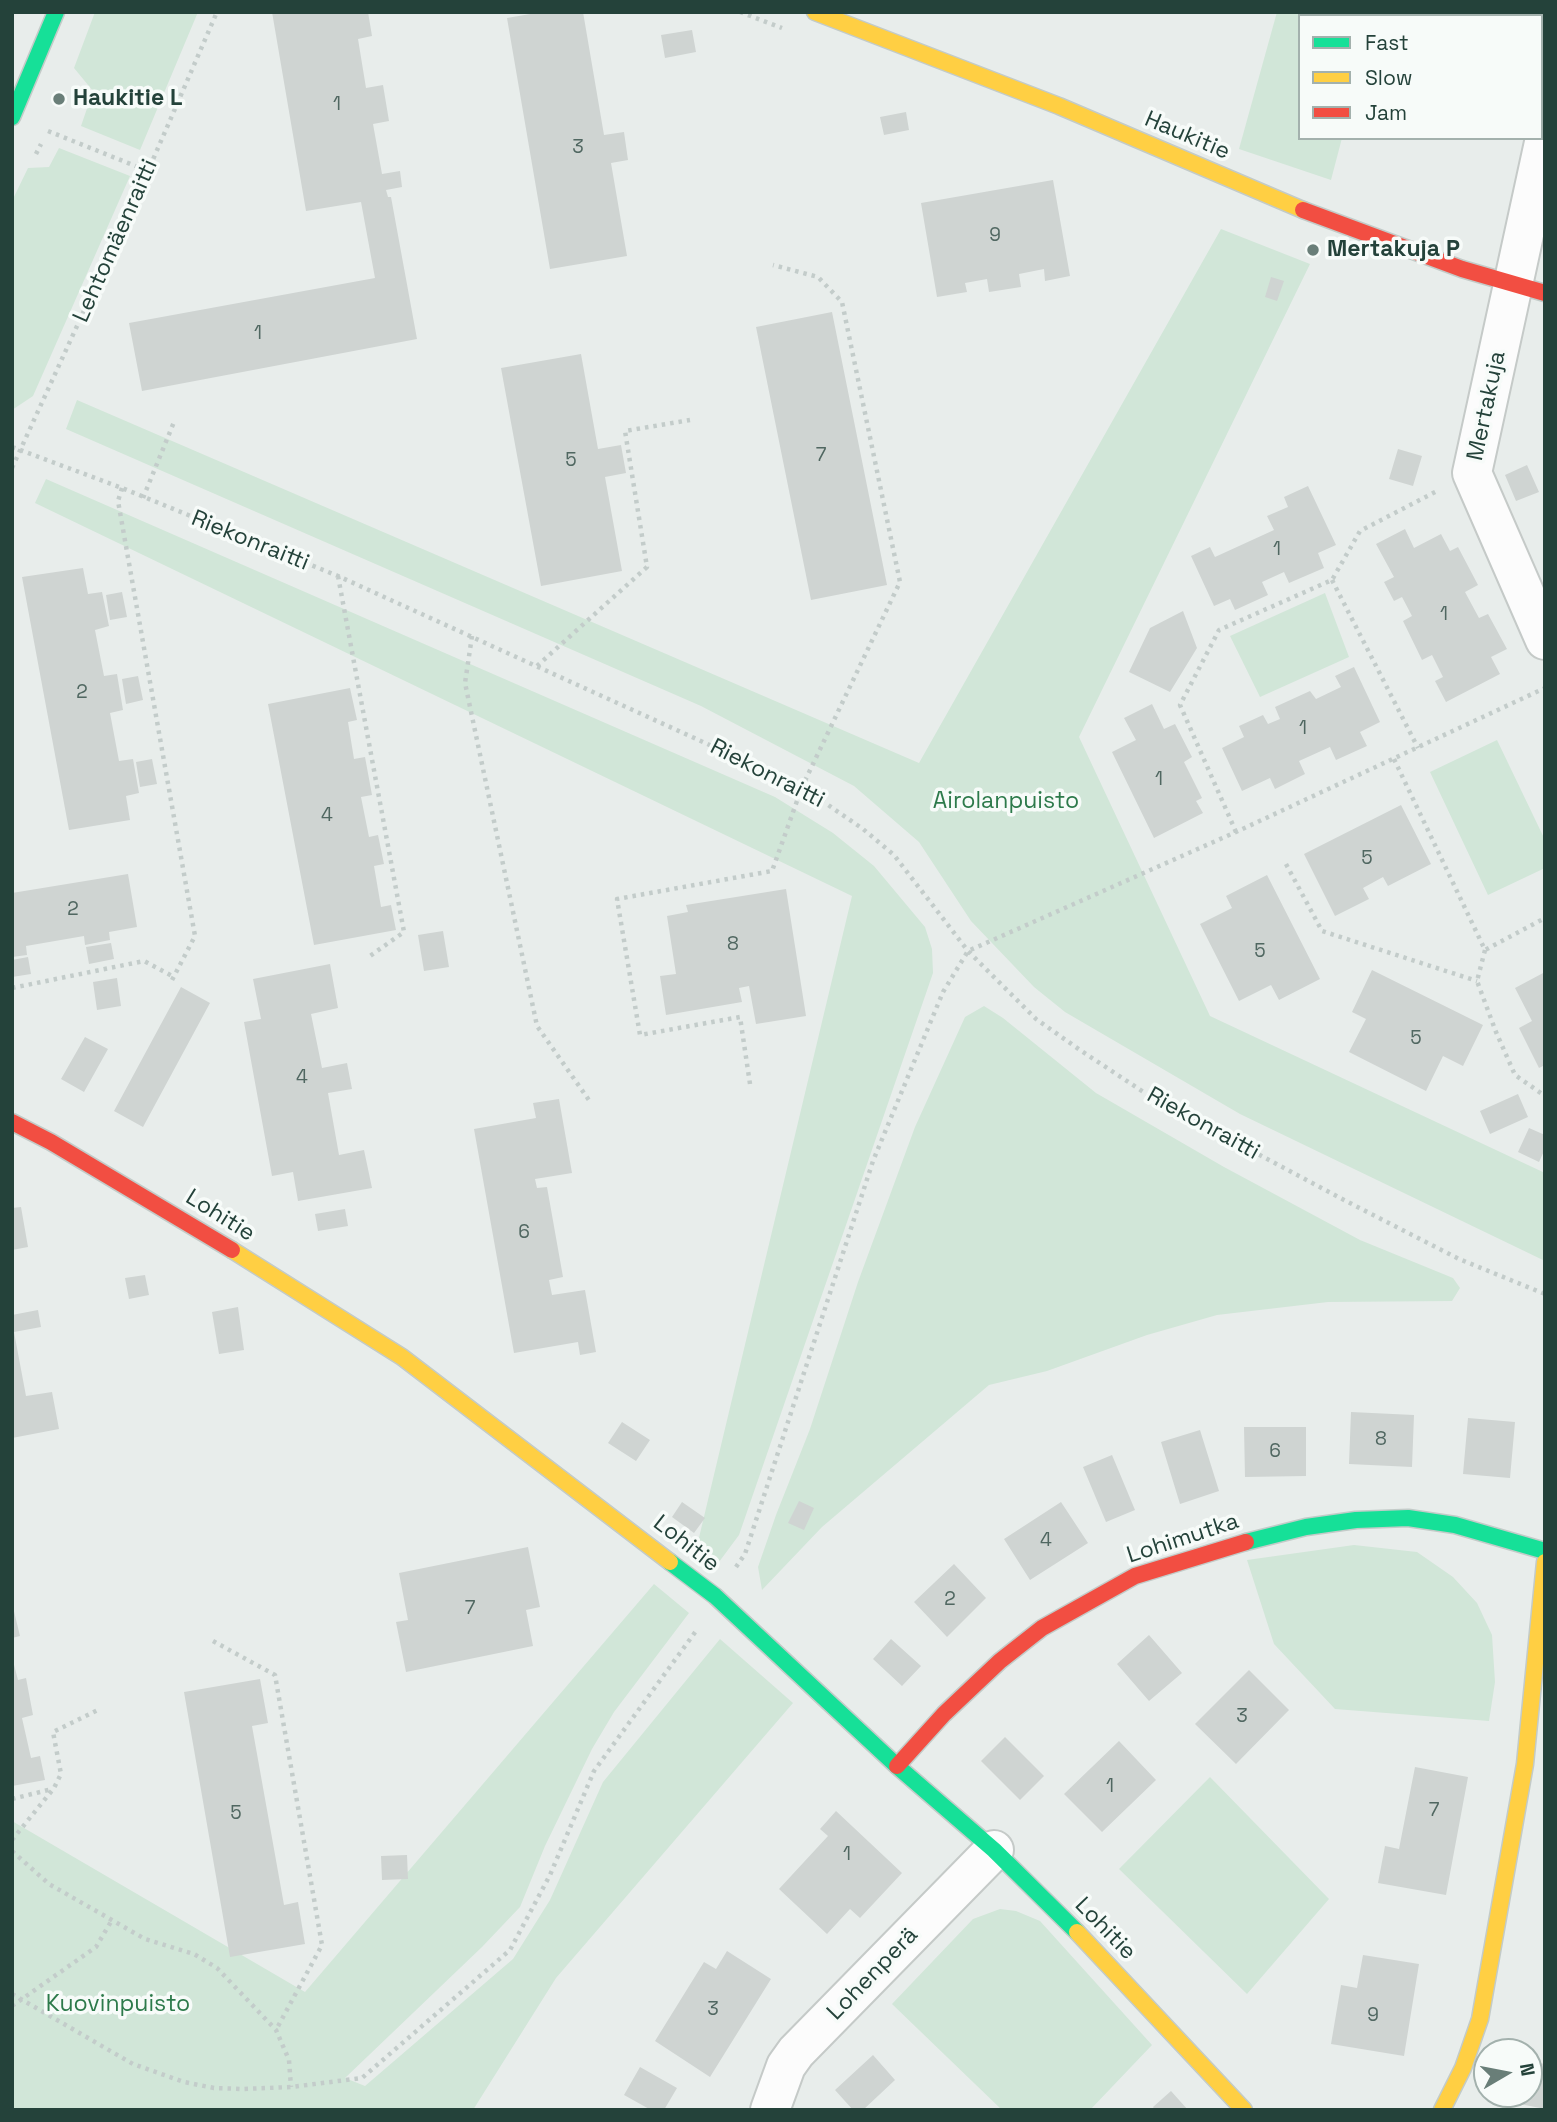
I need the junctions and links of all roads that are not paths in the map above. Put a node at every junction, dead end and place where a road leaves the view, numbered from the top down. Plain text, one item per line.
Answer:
1 (55, 12) edge
2 (815, 12) edge
3 (12, 117) edge
4 (1545, 138) edge
5 (1530, 289) edge
6 (1545, 640) edge
7 (12, 1122) edge
8 (1545, 1551) edge
9 (1545, 1562) edge
10 (897, 1766) junction
11 (994, 1850) junction
12 (770, 2110) edge
13 (1244, 2110) edge
14 (1442, 2110) edge

1 - 3 street
2 - 5 street, Haukitie
4 - 5 street, Mertakuja
5 - 6 street, Mertakuja
7 - 10 street, Lohitie
8 - 10 street, Lohimutka
9 - 14 street
10 - 11 street, Lohitie
11 - 12 street, Lohenperä
11 - 13 street, Lohitie

